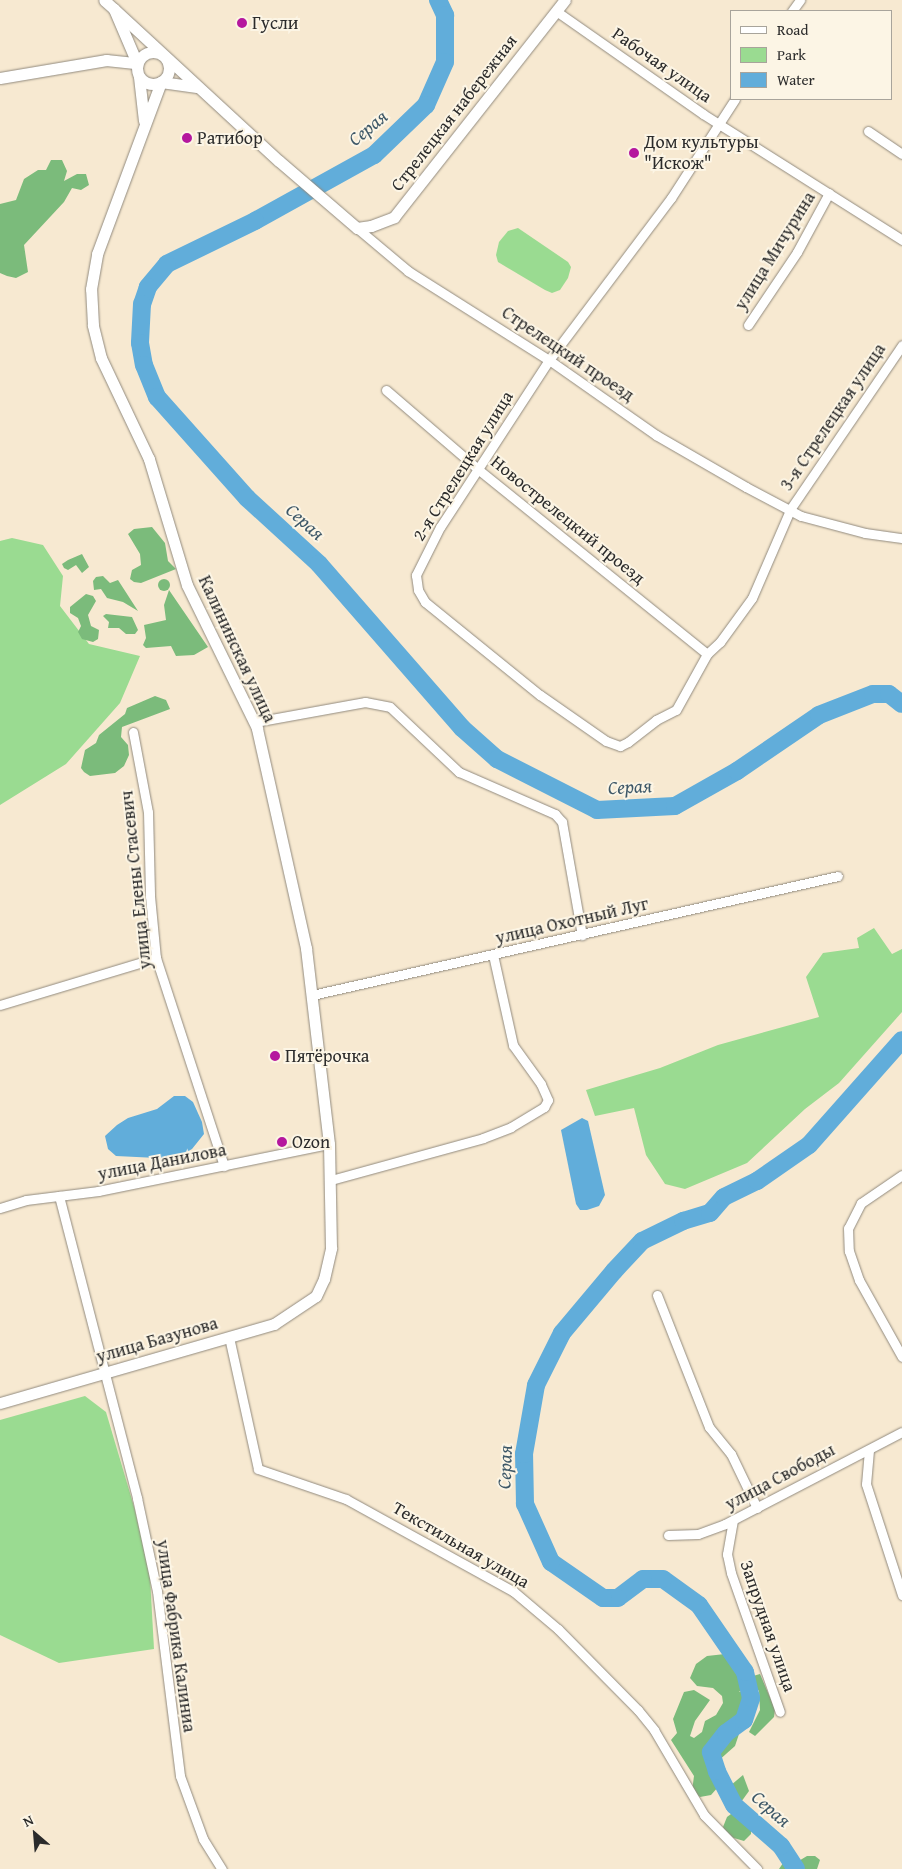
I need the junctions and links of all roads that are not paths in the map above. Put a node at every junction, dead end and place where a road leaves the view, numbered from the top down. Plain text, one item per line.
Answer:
1 (104, 0) edge
2 (565, 0) edge
3 (114, 9) junction
4 (556, 11) junction
5 (165, 57) junction
6 (137, 63) junction
7 (139, 77) junction
8 (0, 78) edge
9 (161, 82) junction
10 (196, 87) junction
11 (734, 100) edge
12 (144, 123) junction
13 (718, 124) junction
14 (868, 131) dead end
15 (902, 154) edge
16 (829, 193) junction
17 (357, 228) junction
18 (902, 240) edge
19 (748, 325) dead end
20 (902, 345) edge
21 (549, 360) junction
22 (386, 390) dead end
23 (479, 470) junction
24 (791, 508) junction
25 (902, 538) edge
26 (707, 654) junction
27 (676, 710) joint
28 (255, 722) junction
29 (133, 732) dead end
30 (838, 876) dead end
31 (582, 935) junction
32 (493, 955) junction
33 (156, 958) junction
34 (312, 995) junction
35 (0, 1005) edge
36 (329, 1144) junction
37 (224, 1166) junction
38 (902, 1175) edge
39 (331, 1180) junction
40 (59, 1196) junction
41 (0, 1208) edge
42 (657, 1295) dead end
43 (316, 1296) joint
44 (229, 1337) junction
45 (902, 1358) edge
46 (105, 1373) junction
47 (0, 1403) edge
48 (902, 1432) edge
49 (869, 1450) junction
50 (757, 1508) junction
51 (733, 1520) junction
52 (668, 1535) dead end
53 (902, 1595) edge
54 (780, 1712) dead end
55 (222, 1869) edge
56 (757, 1869) edge

1 - 3 street
2 - 4 street, Стрелецкая набережная
3 - 5 street, Стрелецкий проезд
3 - 6 street
4 - 13 street, Рабочая улица
4 - 17 street, Стрелецкая набережная
5 - 6 street
5 - 9 street
5 - 10 street, Стрелецкий проезд
6 - 7 street
6 - 8 street
7 - 9 street
7 - 12 street
9 - 10 street
9 - 12 street, Калининская улица
10 - 17 street, Стрелецкий проезд
11 - 13 street, 2-я Стрелецкая улица
12 - 28 street, Калининская улица
13 - 16 street, Рабочая улица
13 - 21 street, 2-я Стрелецкая улица
14 - 15 street
16 - 18 street, Рабочая улица
16 - 19 street, улица Мичурина
17 - 21 street, Стрелецкий проезд
20 - 24 street, 3-я Стрелецкая улица
21 - 23 street, 2-я Стрелецкая улица
21 - 24 street, Стрелецкий проезд
22 - 23 street, Новострелецкий проезд
23 - 26 street, Новострелецкий проезд
23 - 27 street, 2-я Стрелецкая улица
24 - 25 street, Стрелецкий проезд
24 - 26 street, 3-я Стрелецкая улица
26 - 27 street, 3-я Стрелецкая улица
28 - 31 street
28 - 34 street, Калининская улица
29 - 33 street, улица Елены Стасевич
30 - 31 street, улица Охотный Луг
31 - 32 street, улица Охотный Луг
32 - 34 street, улица Охотный Луг
32 - 39 street
33 - 35 street
33 - 37 street, улица Елены Стасевич
34 - 36 street, Калининская улица
36 - 37 street, улица Данилова
36 - 39 street, Калининская улица
37 - 40 street, улица Данилова
38 - 45 street
39 - 43 street, Калининская улица
40 - 41 street, улица Данилова
40 - 46 street, улица Фабрика Калиниа
42 - 50 street
43 - 44 street, улица Базунова
44 - 46 street, улица Базунова
44 - 56 street, Текстильная улица
46 - 47 street, улица Базунова
46 - 55 street, улица Фабрика Калиниа
48 - 49 street, улица Свободы
49 - 50 street, улица Свободы
49 - 53 street
50 - 51 street, улица Свободы
51 - 52 street, улица Свободы
51 - 54 street, Запрудная улица

